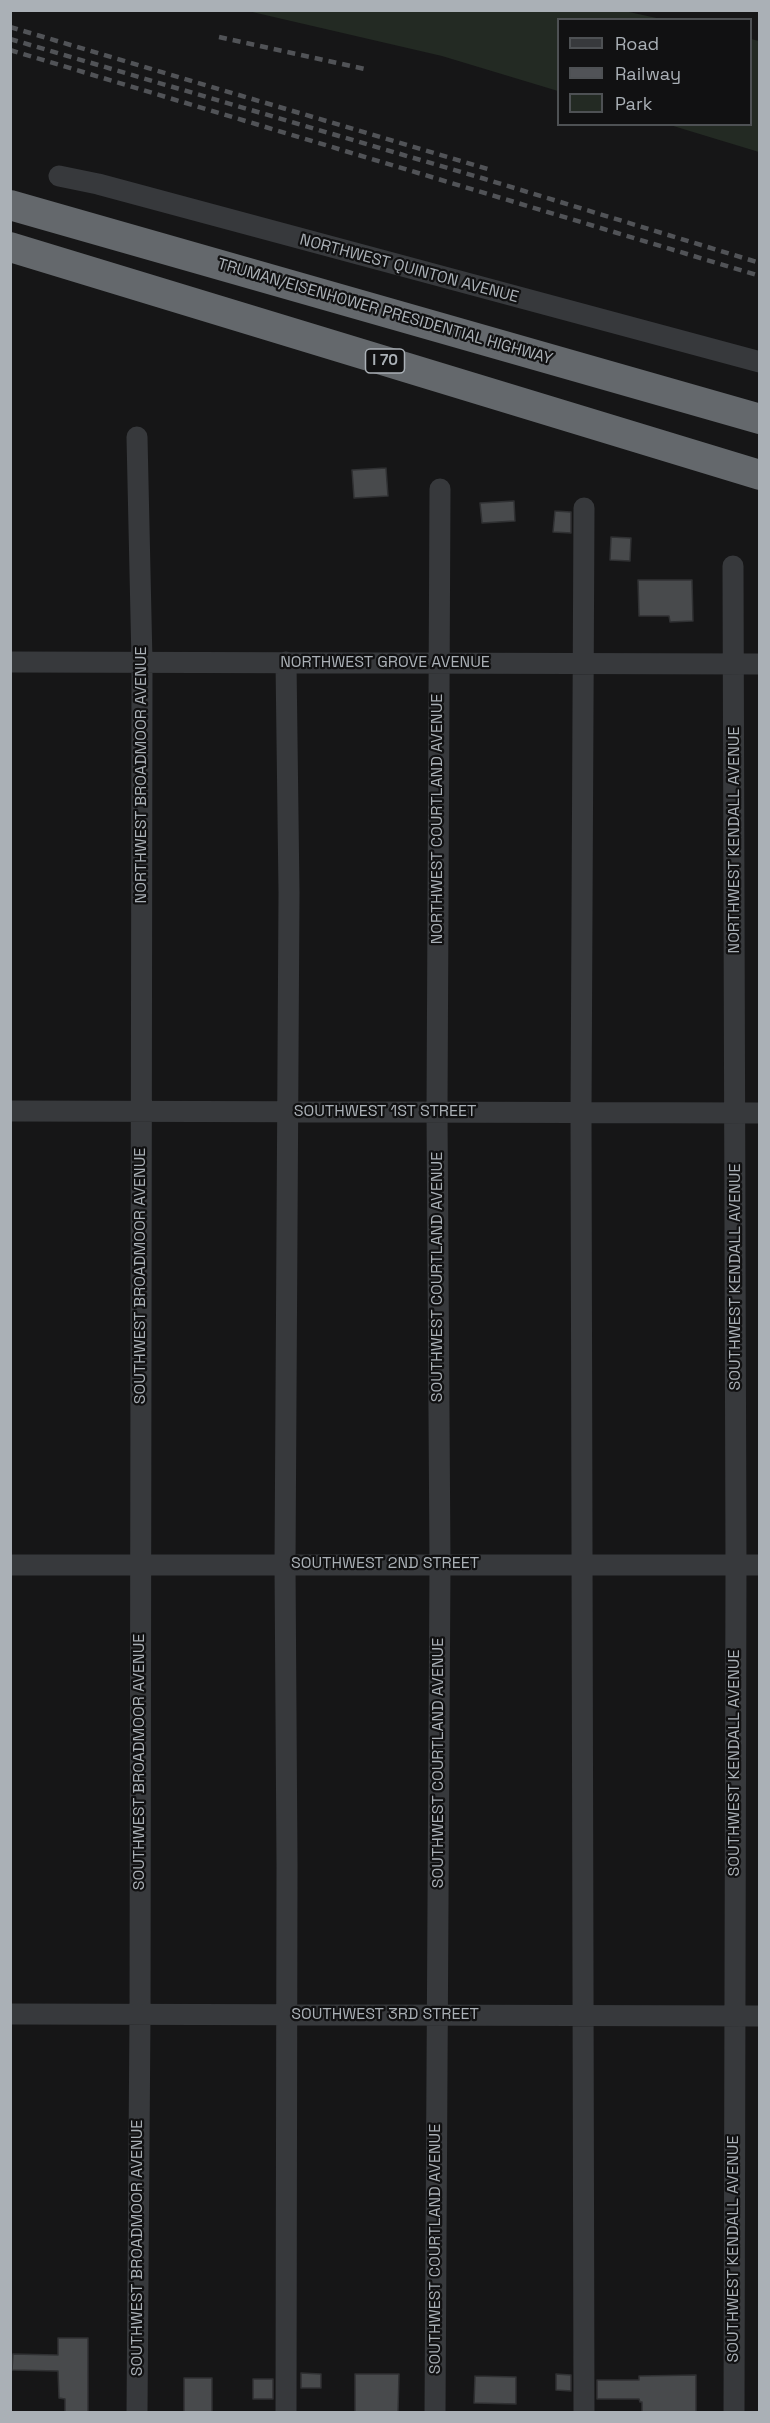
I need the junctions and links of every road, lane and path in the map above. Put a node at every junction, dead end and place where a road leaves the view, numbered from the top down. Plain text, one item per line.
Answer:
1 (59, 176) dead end
2 (10, 205) edge
3 (10, 247) edge
4 (759, 362) edge
5 (759, 419) edge
6 (137, 437) dead end
7 (759, 475) edge
8 (440, 489) dead end
9 (584, 508) dead end
10 (733, 566) dead end
11 (10, 662) edge
12 (142, 662) junction
13 (286, 662) junction
14 (439, 663) junction
15 (583, 663) junction
16 (734, 664) junction
17 (759, 664) edge
18 (10, 1112) edge
19 (141, 1112) junction
20 (287, 1112) junction
21 (437, 1113) junction
22 (581, 1113) junction
23 (736, 1113) junction
24 (759, 1113) edge
25 (140, 1564) junction
26 (285, 1564) junction
27 (440, 1564) junction
28 (583, 1564) junction
29 (10, 1565) edge
30 (736, 1565) junction
31 (759, 1565) edge
32 (10, 2014) edge
33 (140, 2014) junction
34 (286, 2015) junction
35 (438, 2015) junction
36 (584, 2015) junction
37 (734, 2015) junction
38 (759, 2016) edge
39 (137, 2412) edge
40 (286, 2412) edge
41 (435, 2412) edge
42 (584, 2412) edge
43 (734, 2412) edge

1 - 4 street, NORTHWEST QUINTON AVENUE
2 - 5 highway, TRUMAN/EISENHOWER PRESIDENTIAL HIGHWAY
3 - 7 highway, I 70
6 - 12 street, NORTHWEST BROADMOOR AVENUE
8 - 14 street, NORTHWEST COURTLAND AVENUE
9 - 15 street
10 - 16 street, NORTHWEST KENDALL AVENUE
11 - 12 street, NORTHWEST GROVE AVENUE
12 - 13 street, NORTHWEST GROVE AVENUE
12 - 19 street, NORTHWEST BROADMOOR AVENUE
13 - 14 street, NORTHWEST GROVE AVENUE
13 - 20 street
14 - 15 street, NORTHWEST GROVE AVENUE
14 - 21 street, NORTHWEST COURTLAND AVENUE
15 - 16 street, NORTHWEST GROVE AVENUE
15 - 22 street
16 - 17 street, NORTHWEST GROVE AVENUE
16 - 23 street, NORTHWEST KENDALL AVENUE
18 - 19 street, SOUTHWEST 1ST STREET
19 - 20 street, SOUTHWEST 1ST STREET
19 - 25 street, SOUTHWEST BROADMOOR AVENUE
20 - 21 street, SOUTHWEST 1ST STREET
20 - 26 street
21 - 22 street, SOUTHWEST 1ST STREET
21 - 27 street, SOUTHWEST COURTLAND AVENUE
22 - 23 street, SOUTHWEST 1ST STREET
22 - 28 street
23 - 24 street, SOUTHWEST 1ST STREET
23 - 30 street, SOUTHWEST KENDALL AVENUE
25 - 26 street, SOUTHWEST 2ND STREET
25 - 29 street, SOUTHWEST 2ND STREET
25 - 33 street, SOUTHWEST BROADMOOR AVENUE
26 - 27 street, SOUTHWEST 2ND STREET
26 - 34 street
27 - 28 street, SOUTHWEST 2ND STREET
27 - 35 street, SOUTHWEST COURTLAND AVENUE
28 - 30 street, SOUTHWEST 2ND STREET
28 - 36 street
30 - 31 street, SOUTHWEST 2ND STREET
30 - 37 street, SOUTHWEST KENDALL AVENUE
32 - 33 street, SOUTHWEST 3RD STREET
33 - 34 street, SOUTHWEST 3RD STREET
33 - 39 street, SOUTHWEST BROADMOOR AVENUE
34 - 35 street, SOUTHWEST 3RD STREET
34 - 40 street
35 - 36 street, SOUTHWEST 3RD STREET
35 - 41 street, SOUTHWEST COURTLAND AVENUE
36 - 37 street, SOUTHWEST 3RD STREET
36 - 42 street
37 - 38 street, SOUTHWEST 3RD STREET
37 - 43 street, SOUTHWEST KENDALL AVENUE

